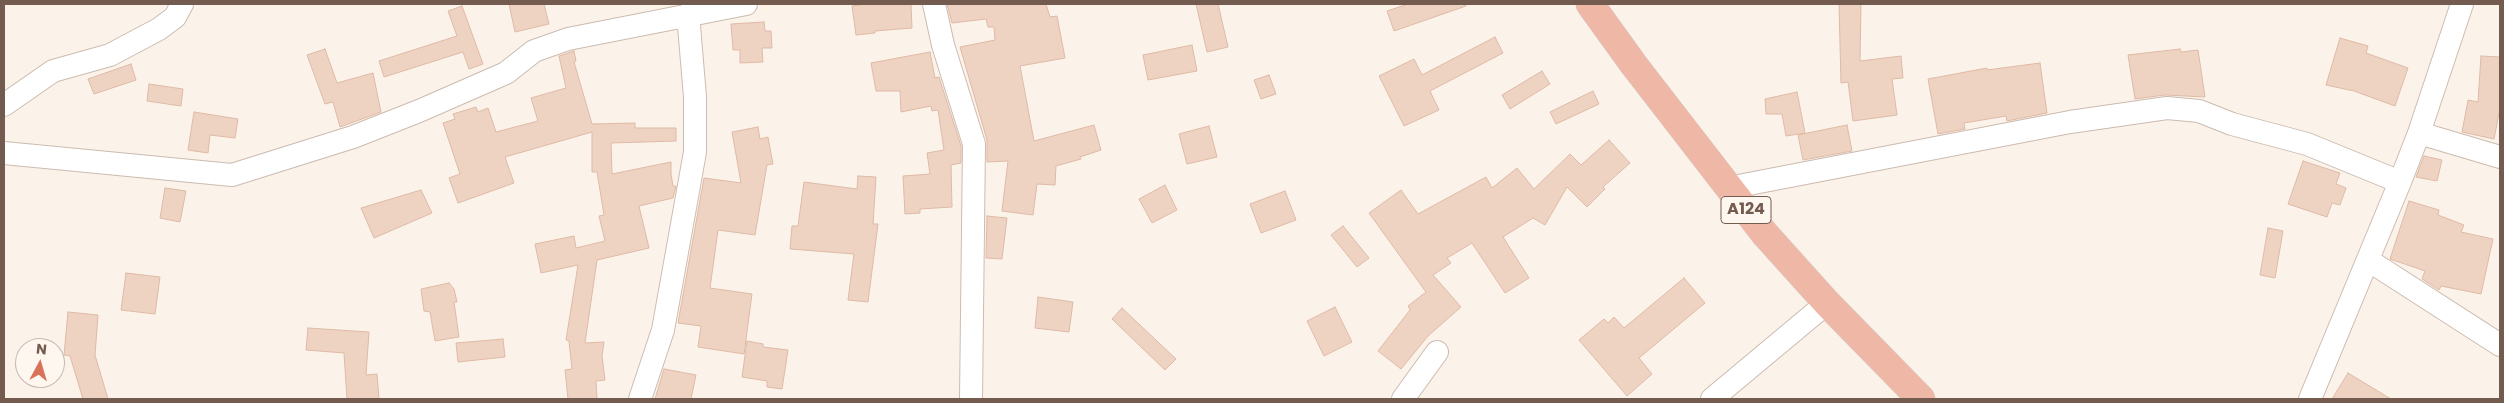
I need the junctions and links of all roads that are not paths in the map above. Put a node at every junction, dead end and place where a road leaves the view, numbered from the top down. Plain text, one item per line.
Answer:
1 (182, 4) edge
2 (746, 4) edge
3 (934, 4) edge
4 (1590, 4) edge
5 (2462, 4) edge
6 (688, 14) junction
7 (4, 105) edge
8 (2418, 133) junction
9 (4, 153) edge
10 (2500, 157) edge
11 (2400, 182) junction
12 (1728, 188) junction
13 (2368, 260) junction
14 (1826, 303) junction
15 (2500, 345) edge
16 (1437, 352) dead end
17 (640, 399) edge
18 (971, 399) edge
19 (1403, 399) edge
20 (1712, 399) edge
21 (1921, 399) edge
22 (2310, 399) edge

1 - 7 street
2 - 6 street
3 - 18 street
4 - 12 highway, A124
5 - 8 street
6 - 9 street
6 - 17 street
8 - 10 street
8 - 11 street
11 - 12 street
11 - 13 street
12 - 14 highway, A124
13 - 15 street
13 - 22 street
14 - 20 street
14 - 21 highway, A124
16 - 19 street

